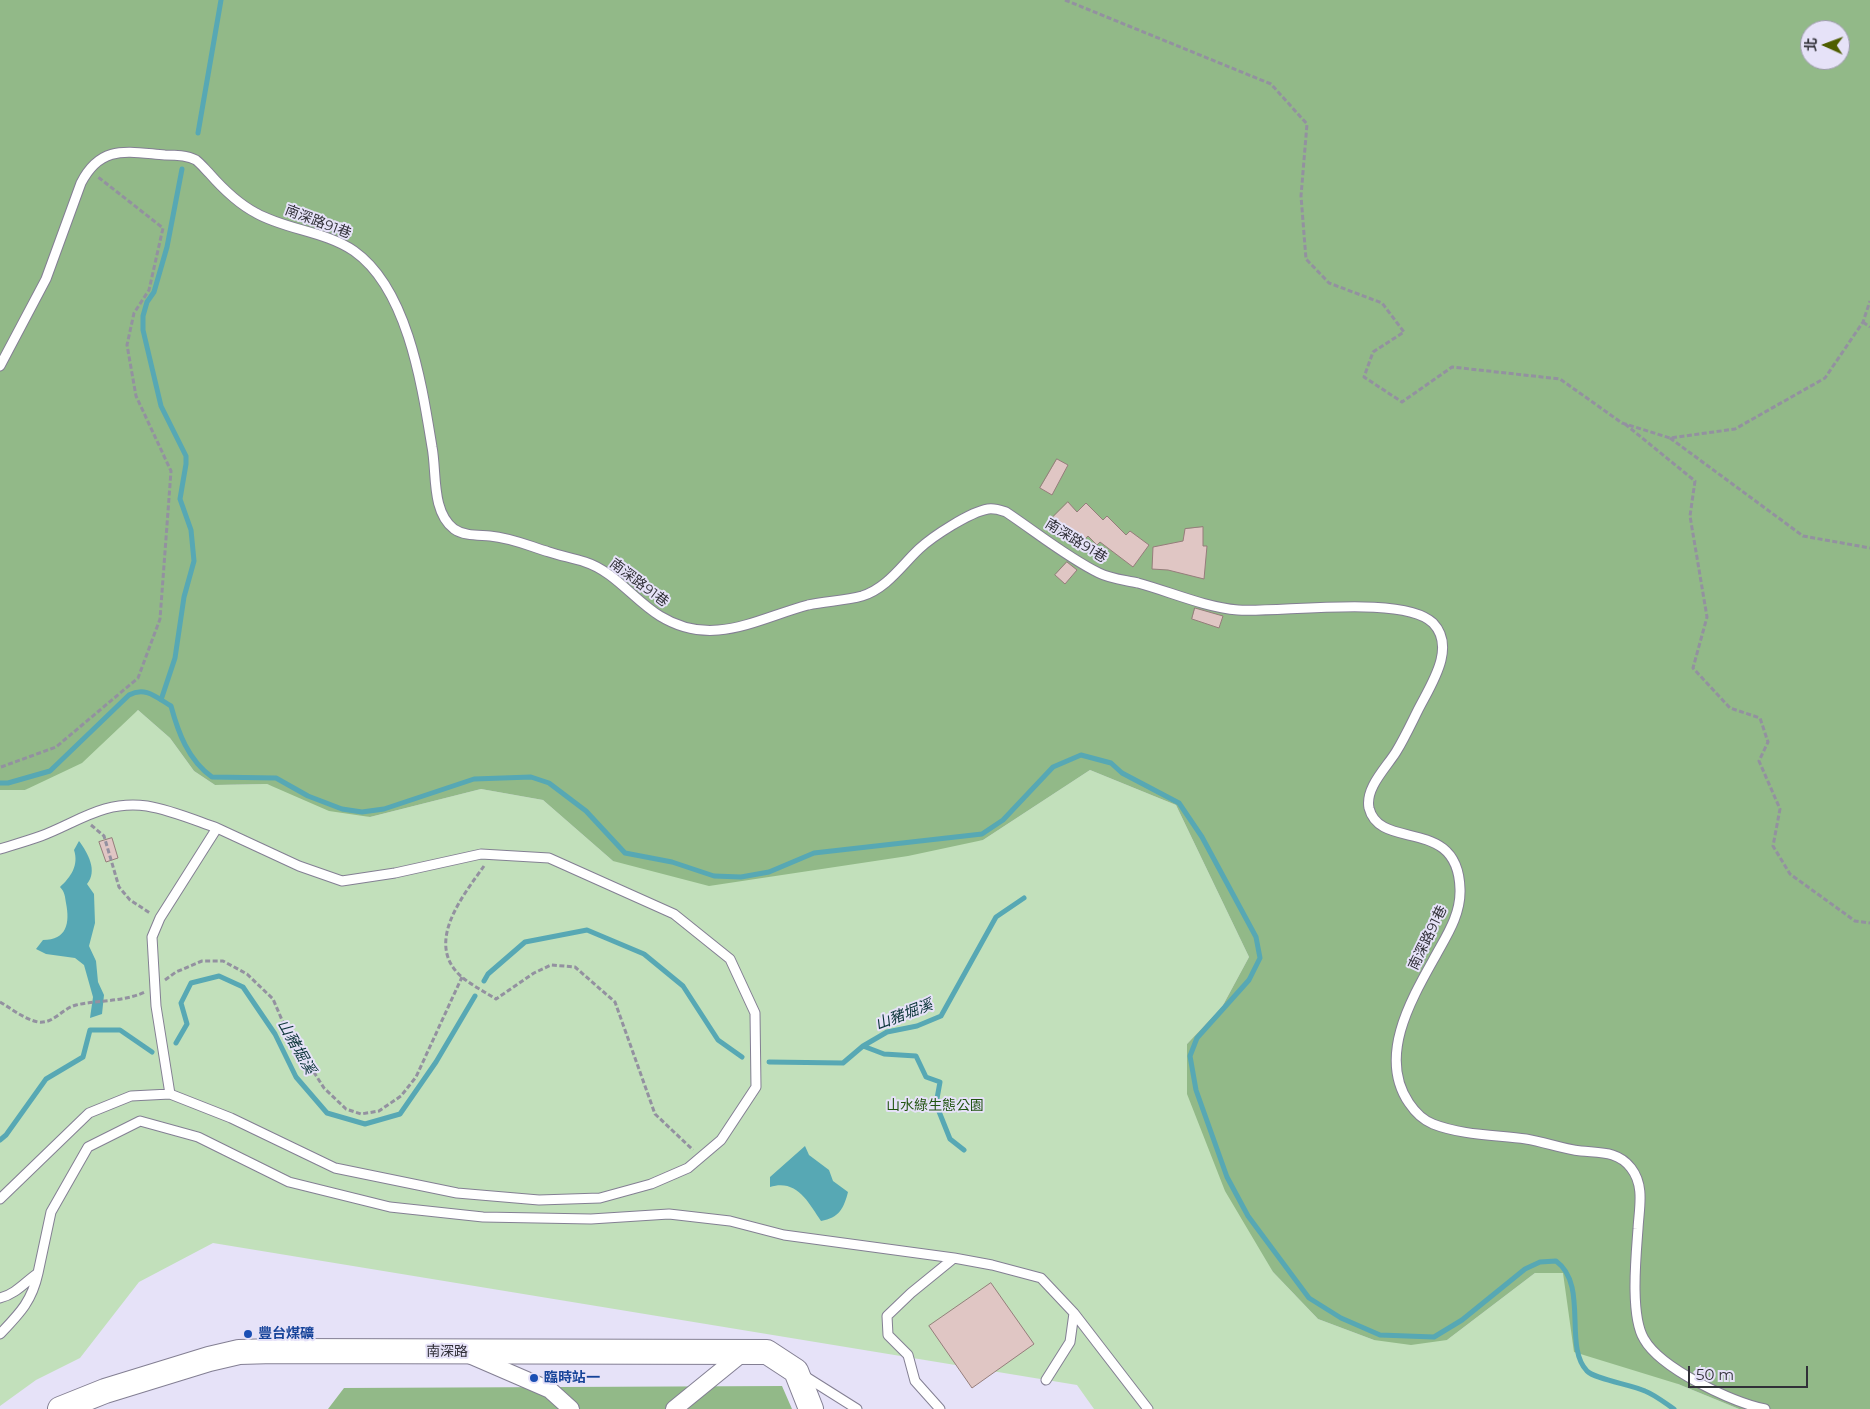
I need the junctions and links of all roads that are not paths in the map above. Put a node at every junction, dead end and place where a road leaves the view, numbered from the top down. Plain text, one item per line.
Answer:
1 (0, 366) edge
2 (217, 828) junction
3 (0, 849) edge
4 (170, 1094) junction
5 (0, 1199) edge
6 (954, 1258) junction
7 (38, 1272) junction
8 (0, 1298) edge
9 (1074, 1313) junction
10 (0, 1334) edge
11 (460, 1351) junction
12 (744, 1352) junction
13 (796, 1371) junction
14 (1046, 1380) dead end
15 (89, 1404) edge
16 (60, 1409) edge
17 (571, 1409) edge
18 (674, 1409) edge
19 (811, 1409) edge
20 (857, 1409) edge
21 (940, 1409) edge
22 (1148, 1409) edge
23 (1765, 1409) edge

1 - 23 lane, 南深路91巷
2 - 3 lane
2 - 4 lane
2 - 4 lane
4 - 5 lane
6 - 7 lane
6 - 9 lane
6 - 21 lane
7 - 8 lane
7 - 10 lane
9 - 14 lane
9 - 22 lane
11 - 12 main road, 南深路
11 - 15 main road, 南深路
11 - 17 street
12 - 13 main road, 南深路
12 - 18 street
13 - 19 main road
13 - 20 lane
15 - 16 main road, 南深路

